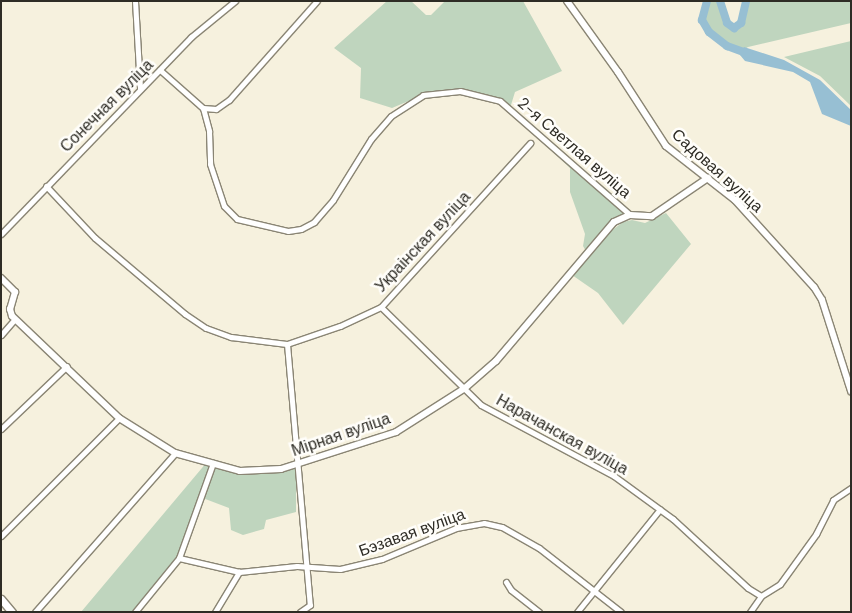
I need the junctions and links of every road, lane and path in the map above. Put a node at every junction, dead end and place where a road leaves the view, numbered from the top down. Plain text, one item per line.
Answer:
1 (134, 1) edge
2 (236, 1) edge
3 (317, 1) edge
4 (567, 1) edge
5 (160, 70) junction
6 (140, 89) junction
7 (203, 108) junction
8 (530, 144) dead end
9 (708, 178) junction
10 (46, 186) junction
11 (630, 215) junction
12 (1, 234) edge
13 (1, 278) edge
14 (381, 307) junction
15 (15, 319) junction
16 (1, 334) edge
17 (287, 344) junction
18 (67, 366) junction
19 (464, 388) junction
20 (851, 391) edge
21 (119, 418) junction
22 (1, 429) edge
23 (175, 452) junction
24 (213, 464) junction
25 (296, 464) junction
26 (851, 488) edge
27 (660, 509) junction
28 (1, 536) edge
29 (179, 558) junction
30 (304, 566) junction
31 (238, 572) junction
32 (506, 582) dead end
33 (594, 590) junction
34 (761, 596) junction
35 (1, 599) edge
36 (310, 605) junction
37 (12, 612) edge
38 (35, 612) edge
39 (135, 612) edge
40 (215, 612) edge
41 (300, 612) edge
42 (311, 612) edge
43 (539, 612) edge
44 (577, 612) edge
45 (620, 612) edge
46 (750, 612) edge

1 - 6 street
2 - 5 street, Сонечная вуліца
3 - 7 street
4 - 9 street, Садовая вуліца
5 - 6 street, Сонечная вуліца
5 - 7 street
6 - 10 street, Сонечная вуліца
7 - 11 street, 2-я Светлая вуліца
8 - 14 street, Украінская вуліца
9 - 11 street, Мірная вуліца
9 - 20 street, Садовая вуліца
10 - 12 street, Сонечная вуліца
10 - 17 street, Украінская вуліца
11 - 19 street, Мірная вуліца
13 - 15 street
14 - 17 street, Украінская вуліца
14 - 19 street, Нарачанская вуліца
15 - 16 street
15 - 18 street, Мірная вуліца
17 - 25 street
18 - 21 street, Мірная вуліца
18 - 22 street
19 - 25 street, Мірная вуліца
19 - 27 street, Нарачанская вуліца
21 - 23 street, Мірная вуліца
21 - 28 street
23 - 24 street, Мірная вуліца
23 - 38 street
24 - 25 street, Мірная вуліца
24 - 29 street
25 - 30 street
26 - 34 street
27 - 33 street
27 - 34 street, Нарачанская вуліца
29 - 31 street, Бэзавая вуліца
29 - 39 street
30 - 31 street, Бэзавая вуліца
30 - 33 street, Бэзавая вуліца
30 - 36 street
31 - 40 street
32 - 43 street
33 - 44 street
33 - 45 street, Бэзавая вуліца
34 - 46 street
35 - 37 main road
36 - 41 street
36 - 42 street

